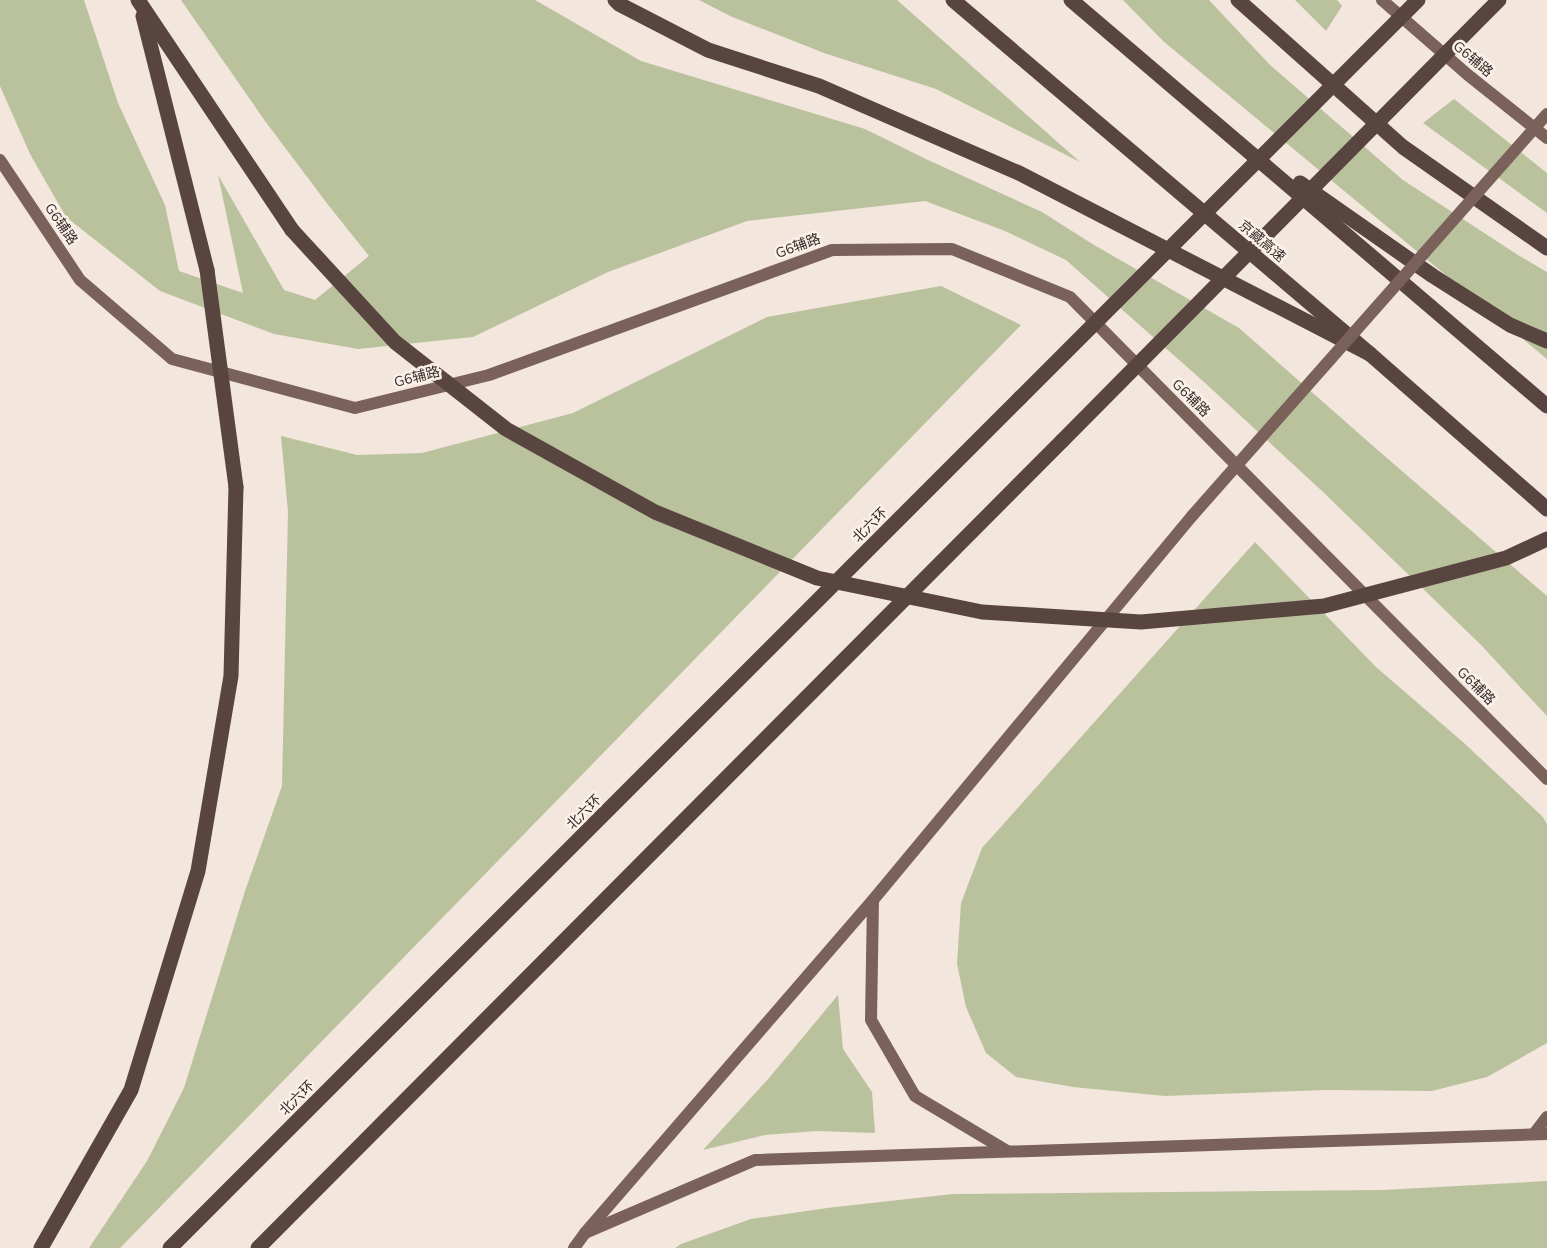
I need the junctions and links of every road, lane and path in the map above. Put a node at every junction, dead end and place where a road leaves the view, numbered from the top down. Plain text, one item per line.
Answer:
1 (615, 0) edge
2 (953, 0) edge
3 (1071, 0) edge
4 (1238, 0) edge
5 (1382, 0) edge
6 (1418, 0) edge
7 (1499, 0) edge
8 (139, 2) edge
9 (1547, 114) edge
10 (1220, 128) junction
11 (1547, 138) edge
12 (0, 160) edge
13 (1547, 248) edge
14 (1547, 341) edge
15 (1370, 354) junction
16 (1547, 406) edge
17 (1547, 509) edge
18 (1547, 538) edge
19 (1547, 779) edge
20 (873, 900) junction
21 (1547, 1117) edge
22 (1540, 1134) edge
23 (1007, 1151) junction
24 (585, 1232) junction
25 (41, 1248) edge
26 (170, 1248) edge
27 (258, 1248) edge
28 (574, 1248) edge

1 - 15 highway
2 - 15 highway, 京藏高速
3 - 10 highway
4 - 13 highway
5 - 11 main road, G6辅路
6 - 26 highway, 北六环, bridge
7 - 27 highway, bridge
8 - 18 highway, bridge
8 - 25 highway, bridge
9 - 20 main road, bridge
10 - 14 highway
10 - 16 highway
12 - 19 main road, G6辅路
15 - 17 highway, 京藏高速
20 - 23 main road
20 - 24 main road
21 - 22 main road
22 - 23 main road
23 - 24 main road
24 - 28 main road

